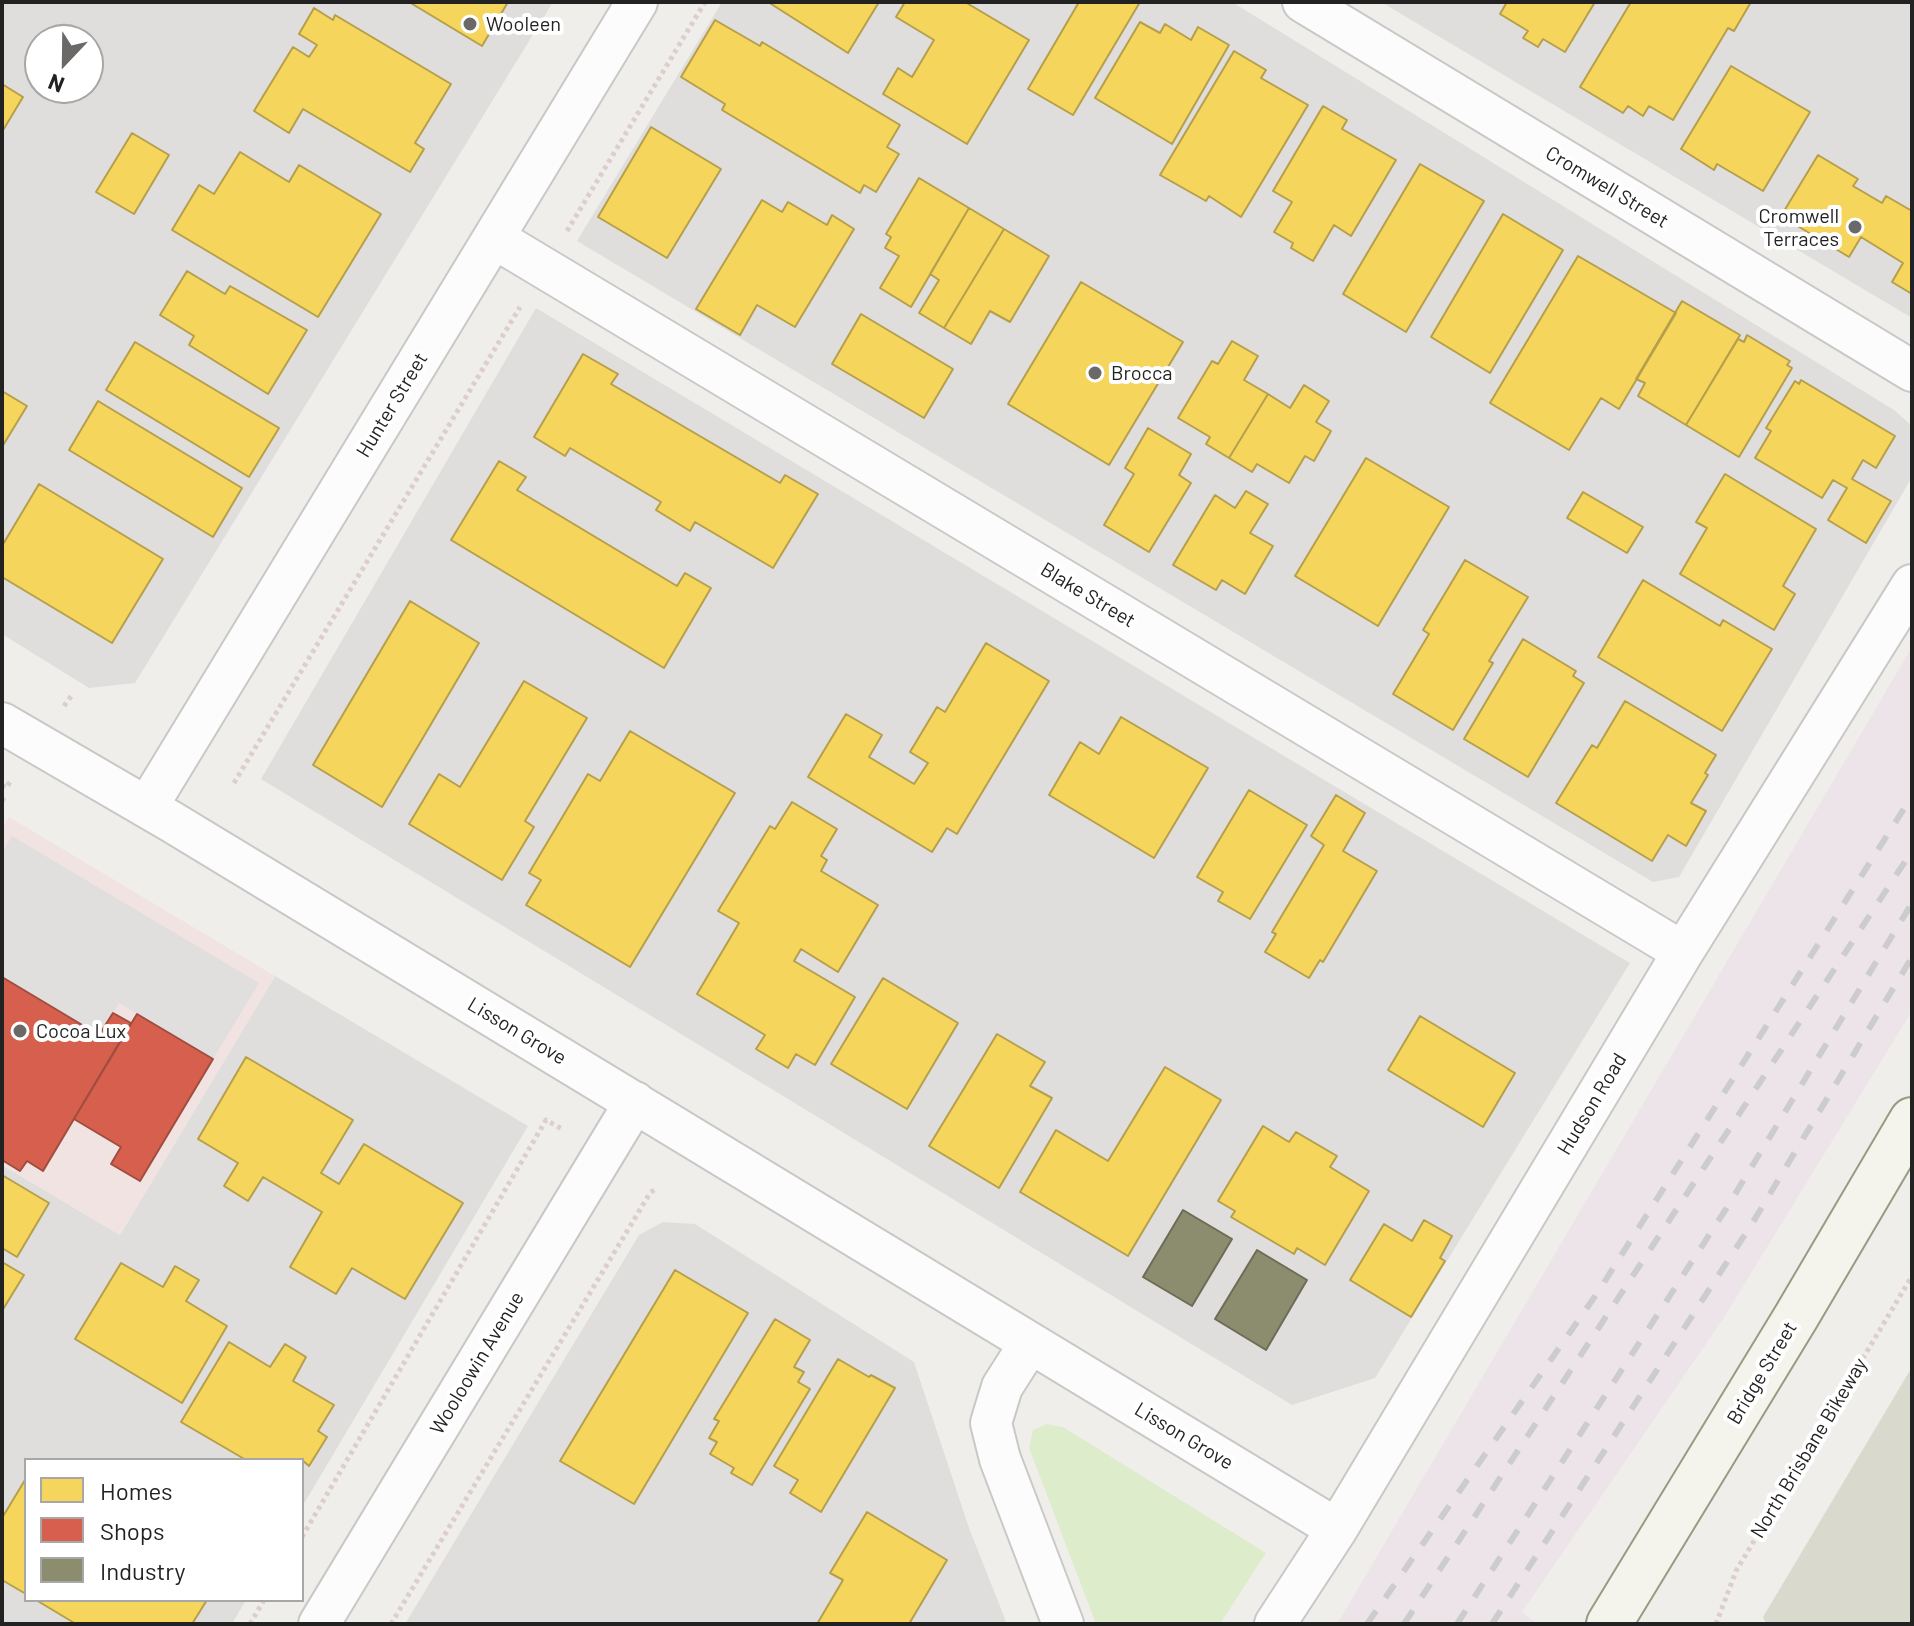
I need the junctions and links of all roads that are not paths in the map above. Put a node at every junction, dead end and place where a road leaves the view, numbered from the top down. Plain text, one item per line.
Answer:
1 (637, 2) edge
2 (1303, 2) edge
3 (494, 238) junction
4 (1912, 371) edge
5 (1912, 585) edge
6 (2, 723) edge
7 (147, 807) junction
8 (1683, 952) junction
9 (635, 1102) junction
10 (1912, 1120) edge
11 (1030, 1343) junction
12 (1337, 1529) junction
13 (319, 1624) edge
14 (1063, 1624) edge
15 (1275, 1624) edge
16 (1609, 1624) edge

1 - 3 street, Hunter Street
2 - 4 street, Cromwell Street
3 - 7 street, Hunter Street
3 - 8 street, Blake Street
5 - 8 street, Hudson Road
6 - 7 street, Lisson Grove
7 - 9 street, Lisson Grove
8 - 12 street, Hudson Road
9 - 11 street, Lisson Grove
9 - 13 street, Wooloowin Avenue
10 - 16 main road, Bridge Street
11 - 12 street, Lisson Grove
11 - 14 street
12 - 15 street, Hudson Road

